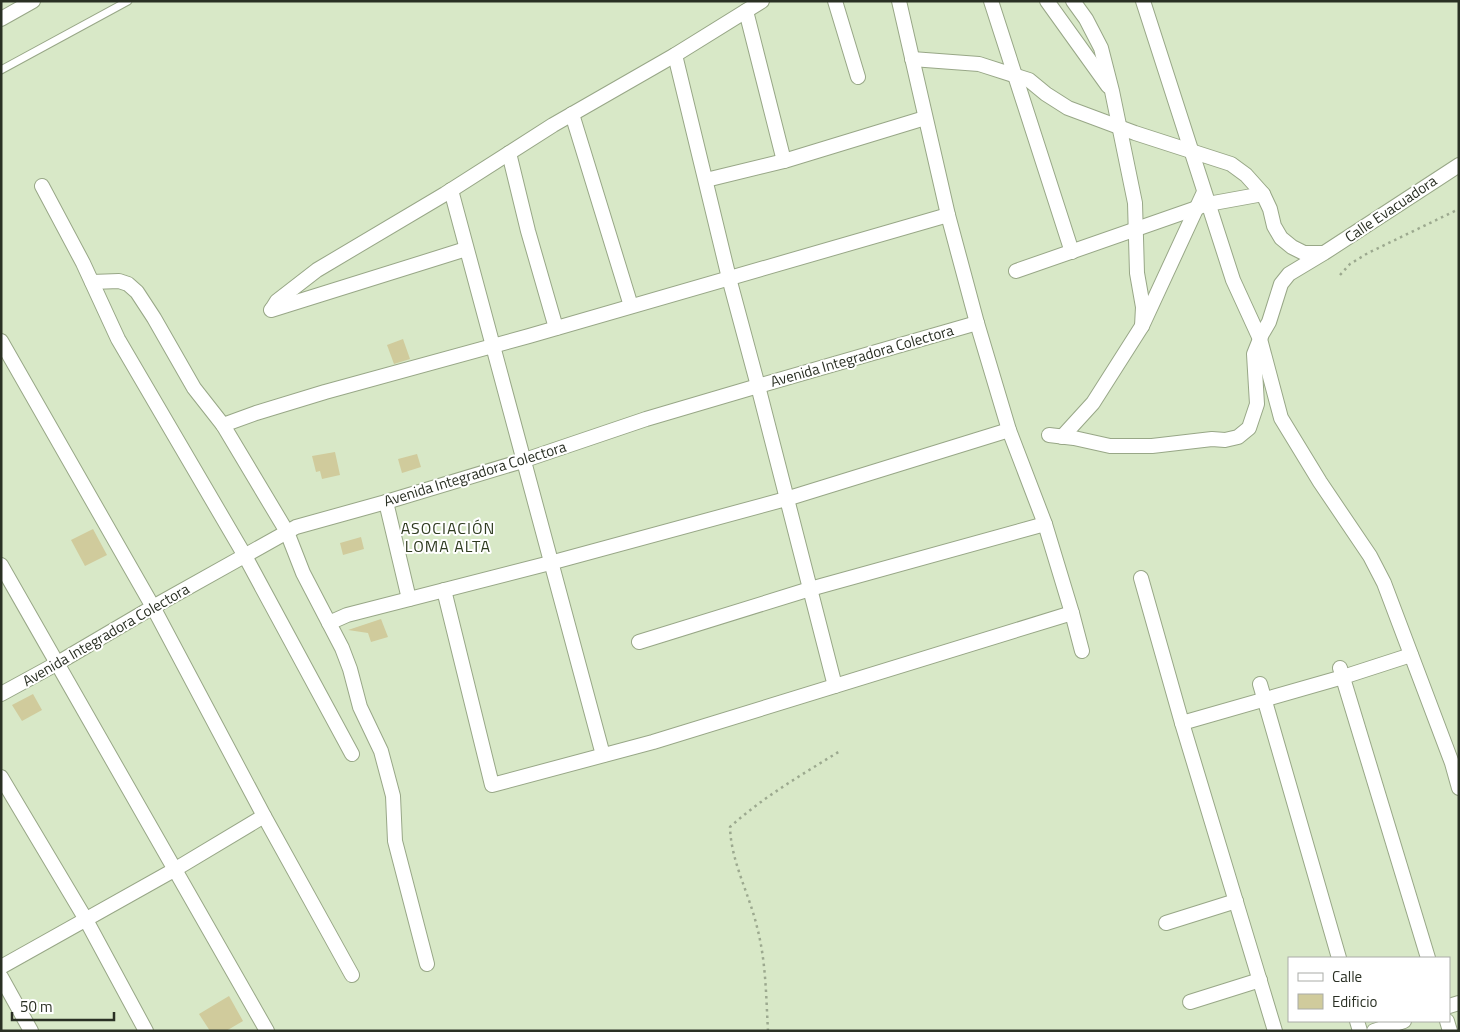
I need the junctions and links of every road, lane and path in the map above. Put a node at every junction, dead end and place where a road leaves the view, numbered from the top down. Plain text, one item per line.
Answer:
1 (33, 1) edge
2 (128, 1) edge
3 (762, 1) edge
4 (836, 1) edge
5 (899, 1) edge
6 (991, 1) edge
7 (1047, 1) edge
8 (1073, 1) edge
9 (1143, 1) edge
10 (746, 11) junction
11 (2, 18) edge
12 (675, 55) junction
13 (912, 59) junction
14 (1, 70) edge
15 (1015, 76) junction
16 (858, 78) dead end
17 (1112, 91) junction
18 (572, 114) junction
19 (925, 118) junction
20 (1119, 127) junction
21 (1191, 152) junction
22 (509, 153) junction
23 (784, 161) junction
24 (1459, 165) edge
25 (706, 180) junction
26 (42, 186) dead end
27 (451, 190) junction
28 (1263, 194) junction
29 (1203, 201) junction
30 (1459, 209) edge
31 (948, 215) junction
32 (1136, 229) junction
33 (466, 249) junction
34 (1072, 252) junction
35 (1324, 253) junction
36 (1016, 271) dead end
37 (1340, 275) dead end
38 (729, 278) junction
39 (92, 282) junction
40 (631, 306) junction
41 (977, 323) junction
42 (1142, 326) junction
43 (556, 328) junction
44 (1260, 339) junction
45 (1, 341) edge
46 (492, 345) junction
47 (758, 386) junction
48 (223, 425) junction
49 (1009, 430) junction
50 (523, 461) junction
51 (786, 499) junction
52 (386, 502) junction
53 (1045, 524) junction
54 (287, 532) junction
55 (244, 556) junction
56 (550, 563) junction
57 (1, 565) edge
58 (1141, 578) dead end
59 (810, 589) junction
60 (444, 590) junction
61 (409, 599) junction
62 (153, 607) junction
63 (1072, 613) junction
64 (329, 623) junction
65 (639, 642) dead end
66 (1082, 651) dead end
67 (1411, 655) junction
68 (56, 664) junction
69 (1341, 672) junction
70 (1260, 684) dead end
71 (834, 686) junction
72 (1, 694) edge
73 (1264, 699) junction
74 (1182, 723) junction
75 (840, 750) dead end
76 (352, 754) dead end
77 (603, 755) junction
78 (1, 776) edge
79 (1459, 788) edge
80 (264, 816) junction
81 (174, 870) junction
82 (1236, 901) junction
83 (85, 918) junction
84 (1166, 923) dead end
85 (1339, 957) edge
86 (1428, 957) edge
87 (427, 964) dead end
88 (1, 967) edge
89 (352, 975) dead end
90 (1, 977) edge
91 (1260, 980) junction
92 (1190, 1002) dead end
93 (1401, 1022) edge
94 (31, 1031) edge
95 (146, 1031) edge
96 (267, 1031) edge
97 (768, 1031) edge
98 (1275, 1031) edge
99 (1374, 1031) edge

1 - 11 street
2 - 14 lane
3 - 10 street
4 - 16 street
5 - 13 street
6 - 15 street
7 - 17 street
8 - 17 street
9 - 21 street
10 - 12 street
10 - 23 street
12 - 18 street
12 - 25 street
13 - 15 street
13 - 19 street
15 - 20 street
15 - 34 street
17 - 20 street
18 - 22 street
18 - 40 street
19 - 23 street
19 - 31 street
20 - 21 street
20 - 32 street
21 - 28 street
21 - 29 street
22 - 27 street
22 - 43 street
23 - 25 street
24 - 35 street, Calle Evacuadora
25 - 38 street
26 - 39 street
27 - 33 street
27 - 33 street
28 - 29 street
28 - 35 street
29 - 32 street
29 - 42 street
29 - 44 street
30 - 37 path
31 - 38 street
31 - 41 street
32 - 34 street
32 - 42 street
33 - 46 street
34 - 36 street
35 - 44 street, Calle Evacuadora
38 - 40 street
38 - 47 street
39 - 48 street
39 - 55 street
40 - 43 street
41 - 47 street, Avenida Integradora Colectora
41 - 49 street
42 - 44 street, Calle Evacuadora
43 - 46 street
44 - 67 street
45 - 62 street
46 - 48 street
46 - 50 street
47 - 50 street, Avenida Integradora Colectora
47 - 51 street
48 - 54 street
49 - 51 street
49 - 53 street
50 - 52 street, Avenida Integradora Colectora
50 - 56 street
51 - 56 street
51 - 59 street
52 - 54 street, Avenida Integradora Colectora
52 - 61 street
53 - 59 street
53 - 63 street
54 - 55 street, Avenida Integradora Colectora
54 - 64 street
55 - 62 street, Avenida Integradora Colectora
55 - 76 street
56 - 60 street
56 - 77 street
57 - 68 street
58 - 74 street
59 - 65 street
59 - 71 street
60 - 61 street
60 - 77 street
61 - 64 street
62 - 68 street, Avenida Integradora Colectora
62 - 80 street
63 - 66 street
63 - 71 street
64 - 87 street
67 - 69 street
67 - 79 street
68 - 72 street, Avenida Integradora Colectora
68 - 81 street
69 - 73 street
69 - 86 street
70 - 73 street
71 - 77 street
73 - 74 street
73 - 85 street
74 - 82 street
75 - 97 path
78 - 83 street
80 - 81 street
80 - 89 street
81 - 83 street
81 - 96 street
82 - 84 street
82 - 91 street
83 - 88 street
83 - 95 street
90 - 94 street
91 - 92 street
91 - 98 street
93 - 99 street

